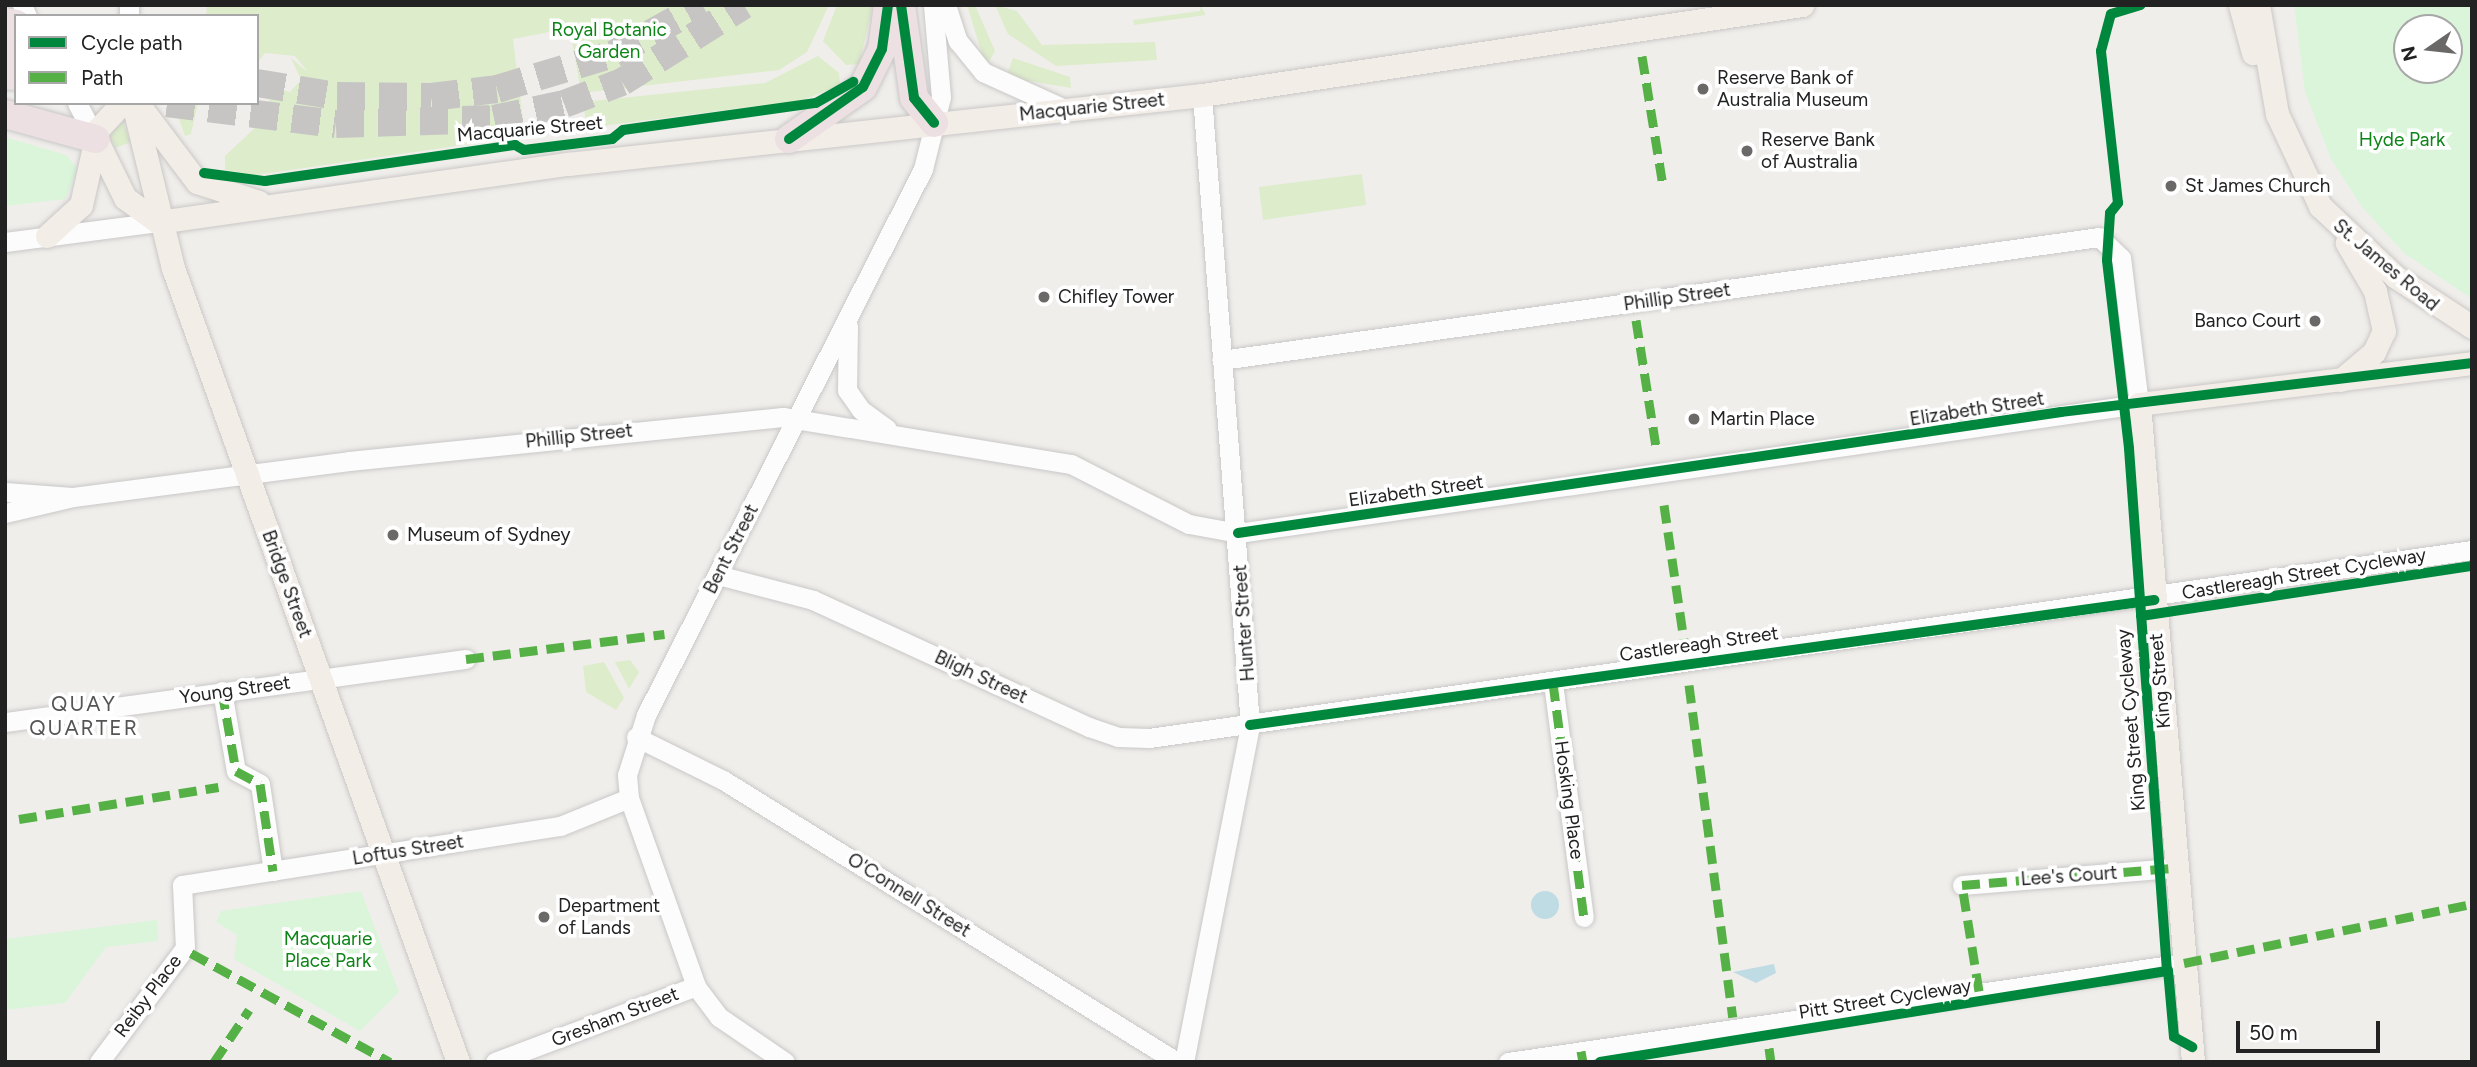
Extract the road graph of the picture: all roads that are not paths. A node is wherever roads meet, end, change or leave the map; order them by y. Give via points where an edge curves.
1 (888, 5) edge
2 (901, 5) edge
3 (933, 5) edge
4 (946, 5) edge
5 (1802, 5) edge
6 (2240, 5) edge
7 (2258, 5) edge
8 (1202, 95) junction
9 (78, 105) edge
10 (121, 105) edge
11 (137, 105) edge
12 (138, 105) edge
13 (1066, 109) junction
14 (5, 114) edge
15 (2277, 114) junction
16 (934, 123) junction
17 (96, 139) junction
18 (789, 139) junction
19 (272, 205) junction
20 (158, 222) junction
21 (2333, 223) junction
22 (47, 236) junction
23 (5, 242) edge
24 (2121, 258) joint
25 (850, 308) junction
26 (2472, 327) edge
27 (1222, 360) junction
28 (2472, 363) edge
29 (2341, 380) junction
30 (2139, 404) junction
31 (800, 418) junction
32 (897, 433) junction
33 (1083, 468) joint
34 (248, 477) junction
35 (5, 492) edge
36 (73, 497) junction
37 (5, 513) edge
38 (1238, 533) junction
39 (2472, 550) edge
40 (718, 575) junction
41 (2154, 600) junction
42 (466, 659) dead end
43 (321, 679) junction
44 (1553, 683) junction
45 (222, 691) junction
46 (5, 722) edge
47 (1250, 725) junction
48 (636, 737) junction
49 (629, 798) junction
50 (383, 854) junction
51 (2175, 868) junction
52 (273, 871) junction
53 (1962, 884) dead end
54 (181, 885) joint
55 (1584, 917) dead end
56 (2183, 962) junction
57 (696, 986) junction
58 (1582, 1056) edge
59 (99, 1062) edge
60 (458, 1062) edge
61 (495, 1062) edge
62 (785, 1062) edge
63 (1177, 1062) edge
64 (1184, 1062) edge
65 (1508, 1062) edge
66 (2193, 1062) edge

1 - 18 highway via 882,49 863,87
2 - 16 highway via 914,98
3 - 16 street, Bent Street via 941,92
4 - 13 street via 958,41 983,72
5 - 8 main road, Macquarie Street
6 - 15 main road, St. James Road
7 - 15 main road, St. James Road
8 - 13 main road, Macquarie Street
8 - 27 street, Hunter Street
9 - 17 street
10 - 17 main road
11 - 20 main road, Bridge Street via 160,193
12 - 19 main road via 197,182
13 - 16 main road, Macquarie Street
14 - 17 highway
15 - 21 main road, St. James Road
16 - 18 main road, Macquarie Street
16 - 25 street, Bent Street via 923,169
17 - 20 main road via 125,198
17 - 22 main road via 81,205
18 - 19 main road, Macquarie Street
19 - 20 main road, Macquarie Street
20 - 22 street, Macquarie Street
20 - 34 main road, Bridge Street
21 - 26 main road, St. James Road via 2426,299
21 - 29 main road via 2375,291 2384,322 2378,347
22 - 23 street, Macquarie Street
24 - 27 street, Phillip Street via 2108,239 2054,243
24 - 30 street, King Street
25 - 31 street, Bent Street
25 - 32 street via 847,390 867,416
27 - 38 street, Hunter Street
28 - 29 main road, Elizabeth Street
29 - 30 main road, Elizabeth Street
30 - 38 street, Elizabeth Street
30 - 41 main road, King Street
31 - 32 street, Phillip Street
31 - 34 street, Phillip Street via 613,432
31 - 40 street, Bent Street
32 - 33 street, Phillip Street
33 - 38 street, Elizabeth Street via 1189,524
34 - 36 street, Phillip Street
34 - 43 main road, Bridge Street
35 - 36 street, Phillip Street
36 - 37 street, Phillip Street
38 - 47 street, Hunter Street
39 - 41 street, Castlereagh Street
40 - 47 street, Bligh Street via 813,600 1118,737
40 - 48 street, Bent Street
41 - 44 street, Castlereagh Street
41 - 51 main road, King Street
42 - 43 street, Young Street
43 - 45 street, Young Street
43 - 50 main road, Bridge Street
44 - 47 street, Castlereagh Street
44 - 55 street, Hosking Place
45 - 46 street, Young Street
45 - 52 street via 236,771 260,784
47 - 64 street, Hunter Street
48 - 49 street, Bent Street
48 - 63 street, O'Connell Street via 723,780
49 - 50 street, Loftus Street via 572,824
49 - 57 street, Bent Street
50 - 52 street, Loftus Street
50 - 60 main road, Bridge Street
51 - 53 street, Lee's Court
51 - 56 main road, King Street
52 - 54 street, Loftus Street
54 - 59 street, Reiby Place via 185,948
56 - 58 street
56 - 66 main road, King Street
57 - 61 street, Gresham Street
57 - 62 street, Bent Street via 719,1017
58 - 65 street

